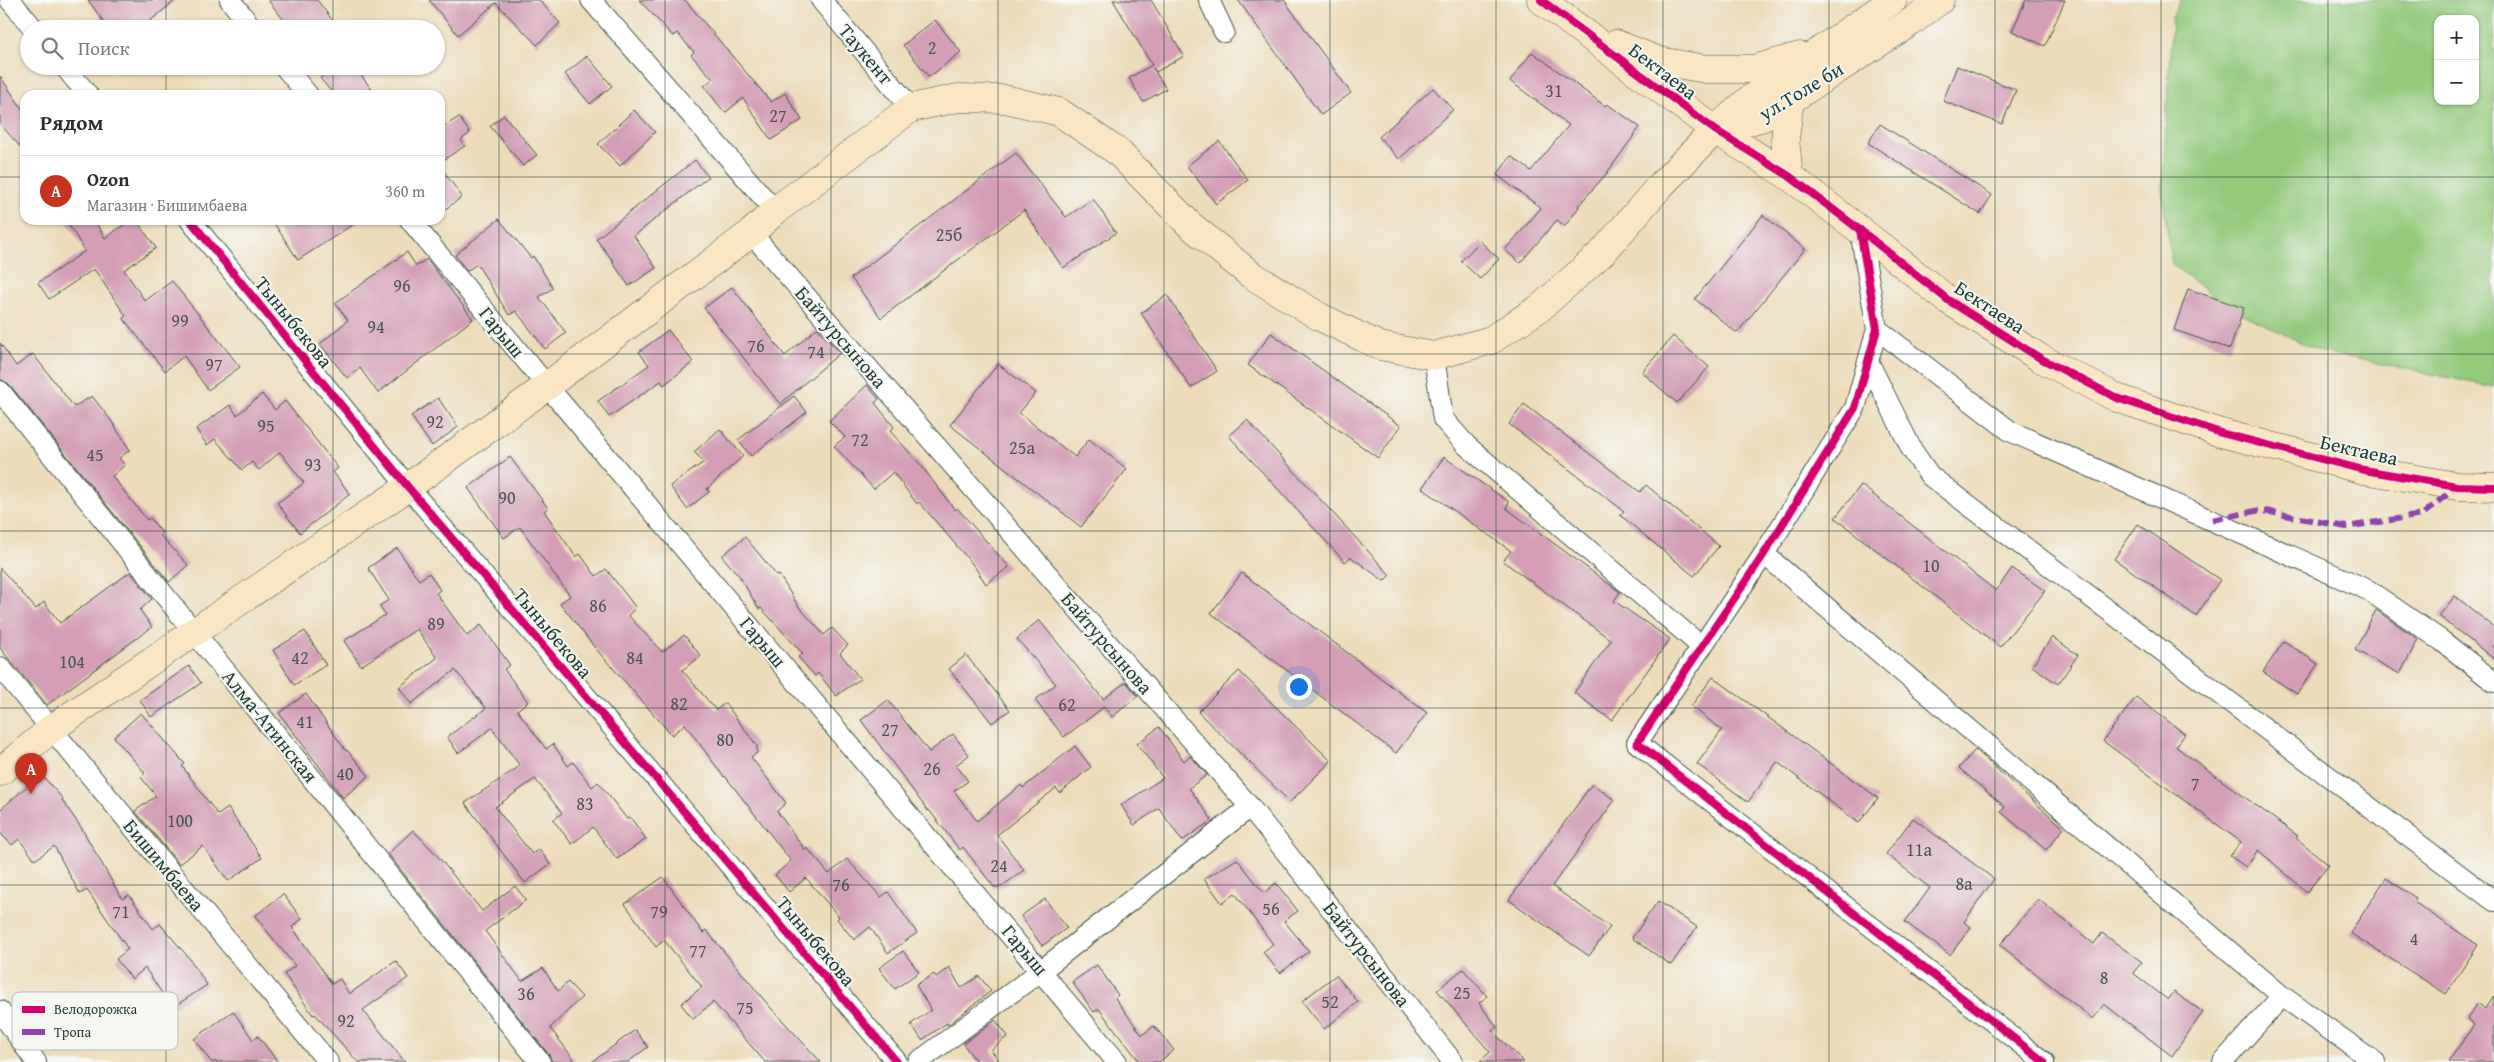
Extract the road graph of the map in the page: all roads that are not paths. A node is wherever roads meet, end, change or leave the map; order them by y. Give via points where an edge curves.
1 (10, 0) edge
2 (230, 0) edge
3 (591, 0) edge
4 (821, 0) edge
5 (1209, 0) edge
6 (1541, 0) edge
7 (1893, 0) edge
8 (1940, 0) edge
9 (27, 20) edge
10 (246, 20) edge
11 (1582, 31) junction
12 (1224, 32) dead end
13 (1823, 49) junction
14 (71, 75) edge
15 (291, 75) edge
16 (84, 90) edge
17 (304, 90) edge
18 (1790, 100) junction
19 (911, 108) junction
20 (1715, 130) junction
21 (1789, 176) junction
22 (776, 210) junction
23 (194, 225) edge
24 (414, 225) edge
25 (1860, 230) junction
26 (751, 233) junction
27 (1877, 330) junction
28 (1434, 356) junction
29 (1869, 363) junction
30 (547, 386) junction
31 (0, 392) edge
32 (408, 487) junction
33 (2494, 487) edge
34 (1764, 554) junction
35 (194, 631) junction
36 (1702, 646) junction
37 (0, 666) edge
38 (2494, 682) edge
39 (51, 729) junction
40 (0, 772) edge
41 (1250, 807) junction
42 (2494, 901) edge
43 (1042, 970) junction
44 (2282, 996) junction
45 (0, 1011) edge
46 (12, 1028) edge
47 (28, 1050) edge
48 (36, 1062) edge
49 (328, 1062) edge
50 (540, 1062) edge
51 (897, 1062) edge
52 (918, 1062) edge
53 (1117, 1062) edge
54 (1452, 1062) edge
55 (2044, 1062) edge
56 (2222, 1062) edge
57 (2375, 1062) edge

1 - 9 street
2 - 10 street
3 - 22 street
4 - 19 street, Таукент
5 - 12 street
6 - 11 main road, Бектаева
7 - 13 main road, ул.Толе би
8 - 18 main road, ул.Толе би
11 - 13 main road via 1659,61 1706,69 1754,69
11 - 20 main road, Бектаева
13 - 20 main road, ул.Толе би via 1750,99
14 - 16 street
15 - 17 street
18 - 20 main road, ул.Толе би via 1764,117
18 - 21 main road via 1785,139
19 - 22 main road
19 - 28 main road via 958,98 1005,99 1059,112 1118,152 1190,225 1250,274 1320,317 1380,346
20 - 21 main road, Бектаева
20 - 28 main road via 1659,187 1603,252 1540,307 1491,340
21 - 25 main road, Бектаева
22 - 26 main road
23 - 32 street, Тыныбекова
24 - 30 street, Гарыш
25 - 27 street
25 - 33 main road, Бектаева via 1948,300 2040,358 2117,398 2221,433 2364,470 2457,486
26 - 30 main road
26 - 41 street, Байтурсынова
27 - 29 street
27 - 38 street via 2010,431 2368,590
28 - 36 street via 1443,419 1466,445
29 - 34 street via 1855,408
29 - 42 street via 1904,436 1930,476
30 - 32 main road
30 - 43 street, Гарыш
31 - 35 street, Алма-Атинская
32 - 35 main road
32 - 51 street, Тыныбекова
34 - 36 street
34 - 44 street
35 - 39 main road
35 - 50 street, Алма-Атинская
36 - 55 street via 1637,743
37 - 39 street, Бишимбаева
39 - 40 main road
39 - 49 street, Бишимбаева
41 - 43 street
41 - 54 street, Байтурсынова
43 - 52 street
43 - 53 street, Гарыш
44 - 56 street
44 - 57 street
45 - 46 street
47 - 48 street

